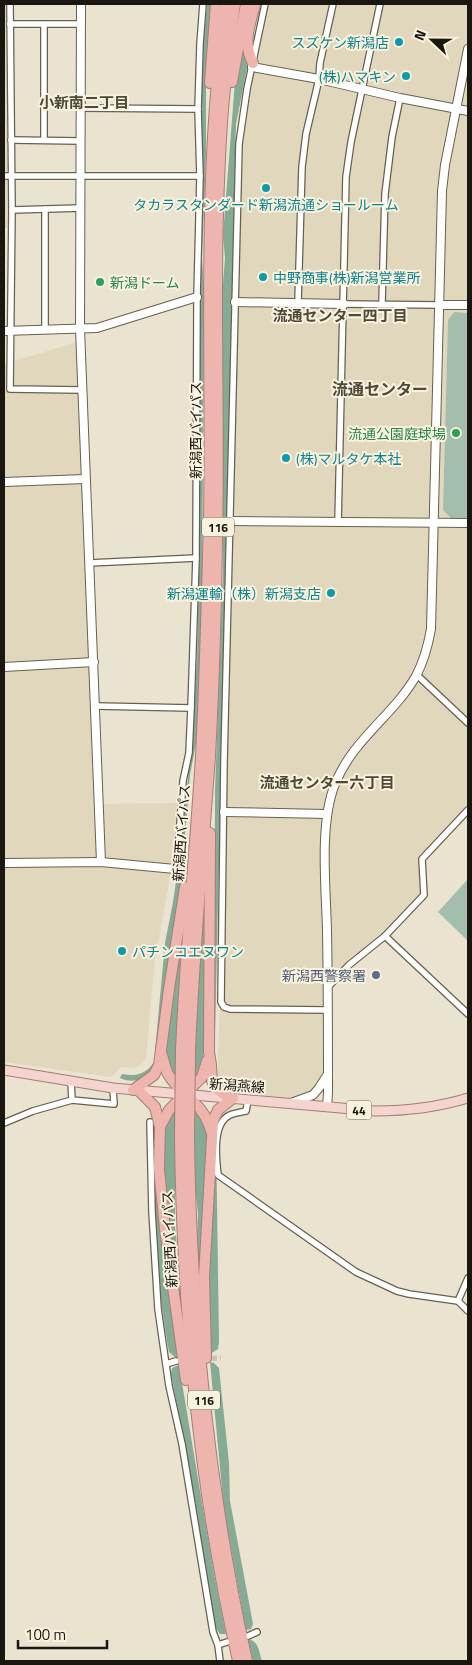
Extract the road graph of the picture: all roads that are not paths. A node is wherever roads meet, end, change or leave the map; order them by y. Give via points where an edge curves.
1 (10, 4) edge
2 (81, 4) edge
3 (203, 4) edge
4 (216, 4) edge
5 (226, 4) edge
6 (235, 4) edge
7 (246, 4) edge
8 (255, 4) edge
9 (265, 4) edge
10 (333, 4) edge
11 (380, 4) edge
12 (10, 24) junction
13 (80, 24) junction
14 (44, 25) junction
15 (468, 49) edge
16 (252, 65) junction
17 (319, 79) junction
18 (362, 89) junction
19 (400, 98) junction
20 (80, 108) junction
21 (456, 108) junction
22 (198, 109) junction
23 (468, 111) edge
24 (11, 140) junction
25 (44, 140) junction
26 (80, 140) junction
27 (212, 142) junction
28 (4, 176) edge
29 (11, 176) junction
30 (81, 176) junction
31 (200, 176) junction
32 (219, 196) junction
33 (81, 208) junction
34 (45, 209) junction
35 (12, 210) junction
36 (197, 297) junction
37 (236, 302) junction
38 (298, 302) junction
39 (382, 303) junction
40 (344, 304) junction
41 (439, 305) junction
42 (468, 306) edge
43 (80, 329) junction
44 (45, 330) junction
45 (7, 331) edge
46 (81, 390) junction
47 (85, 479) junction
48 (4, 482) edge
49 (230, 521) junction
50 (338, 523) junction
51 (434, 523) junction
52 (468, 524) edge
53 (196, 558) junction
54 (89, 563) junction
55 (94, 662) junction
56 (4, 667) edge
57 (416, 675) junction
58 (96, 706) junction
59 (191, 708) junction
60 (468, 723) edge
61 (205, 759) junction
62 (468, 810) edge
63 (224, 812) junction
64 (327, 814) junction
65 (101, 862) junction
66 (4, 863) edge
67 (175, 869) joint
68 (385, 936) junction
69 (328, 987) junction
70 (327, 1010) junction
71 (468, 1014) edge
72 (162, 1052) junction
73 (209, 1052) junction
74 (4, 1070) edge
75 (328, 1074) junction
76 (70, 1082) junction
77 (113, 1088) junction
78 (135, 1090) junction
79 (186, 1095) junction
80 (231, 1098) junction
81 (468, 1098) edge
82 (72, 1100) junction
83 (248, 1100) junction
84 (291, 1103) junction
85 (327, 1107) junction
86 (150, 1122) dead end
87 (4, 1123) edge
88 (160, 1127) junction
89 (212, 1135) junction
90 (468, 1278) edge
91 (458, 1301) junction
92 (468, 1311) edge
93 (176, 1362) dead end
94 (166, 1364) junction
95 (204, 1444) junction
96 (257, 1632) dead end
97 (248, 1636) dead end
98 (227, 1642) dead end
99 (218, 1645) junction
100 (220, 1661) edge
101 (238, 1661) edge
102 (247, 1661) edge

1 - 12 street
2 - 13 street
3 - 22 street
4 - 27 highway via 210,82
5 - 27 highway, 新潟西バイパス / 116
6 - 32 highway, 新潟西バイパス / 116 via 224,95
7 - 32 highway via 233,71
8 - 16 highway via 246,46
9 - 16 street
10 - 17 street
11 - 18 street
12 - 14 street
12 - 24 street
13 - 14 street
13 - 20 street
14 - 25 street
15 - 21 street
16 - 17 street
16 - 37 street via 239,144
17 - 18 street
17 - 38 street via 302,167
18 - 19 street
18 - 40 street via 346,178
19 - 21 street
19 - 39 street via 385,194
20 - 22 street
20 - 26 street
21 - 23 street
21 - 41 street via 442,191
22 - 31 street
24 - 25 street
24 - 29 street
25 - 26 street
26 - 30 street
27 - 61 highway, 新潟西バイパス / 116
28 - 29 street
29 - 30 street
29 - 35 street
30 - 31 street
30 - 33 street
31 - 36 street
32 - 61 highway, 新潟西バイパス / 116 via 215,654
33 - 34 street
33 - 43 street
34 - 35 street
34 - 44 street
35 - 45 street
36 - 43 street via 97,328
36 - 53 street
37 - 38 street
37 - 49 street
38 - 40 street
39 - 40 street
39 - 41 street
40 - 50 street
41 - 42 street
41 - 51 street
43 - 44 street
43 - 46 street
44 - 45 street
45 - 46 street via 10,389
46 - 47 street
47 - 48 street
47 - 54 street
49 - 50 street
49 - 63 street
50 - 51 street
51 - 52 street
51 - 57 street via 431,629 426,654
53 - 54 street
53 - 59 street
54 - 55 street
55 - 56 street
55 - 58 street
57 - 60 street
57 - 64 street via 402,696 352,752 334,786
58 - 59 street
58 - 65 street
59 - 67 street
61 - 72 highway
61 - 73 highway via 210,849
61 - 95 highway, 新潟西バイパス / 116, bridge via 186,1051 184,1137
62 - 68 street via 422,860 424,895
63 - 64 street
63 - 70 street via 222,1005 230,1010
64 - 69 street
65 - 66 street
65 - 67 street
68 - 69 street
68 - 71 street
69 - 70 street
70 - 75 street
72 - 78 highway via 154,1075
72 - 79 highway via 168,1074
73 - 79 highway via 202,1077
73 - 80 highway via 212,1081 216,1088
74 - 76 main road, 新潟燕線 / 44
75 - 84 street via 313,1094
75 - 85 street
76 - 77 main road, 新潟燕線 / 44
76 - 82 street
77 - 78 main road, 新潟燕線 / 44
77 - 82 street via 114,1104
78 - 79 main road, 新潟燕線 / 44
78 - 88 highway via 155,1107
79 - 80 main road, 新潟燕線 / 44
79 - 88 highway via 169,1110
79 - 89 highway via 204,1113
80 - 83 main road, 新潟燕線 / 44
80 - 89 highway via 216,1112
81 - 85 main road, 新潟燕線 / 44 via 391,1111
82 - 87 street
83 - 84 main road, 新潟燕線 / 44
83 - 91 street via 246,1111 230,1115 218,1131 218,1174 356,1272 410,1294
84 - 85 main road, 新潟燕線 / 44
86 - 94 street via 154,1259
88 - 95 highway via 159,1169 165,1229 188,1392
89 - 95 highway via 204,1286 209,1391
90 - 91 street
91 - 92 street
93 - 94 street
94 - 99 street via 212,1632
95 - 101 highway, 新潟西バイパス / 116 via 220,1571
95 - 102 highway, 新潟西バイパス / 116
96 - 97 street
98 - 99 street
99 - 100 street

